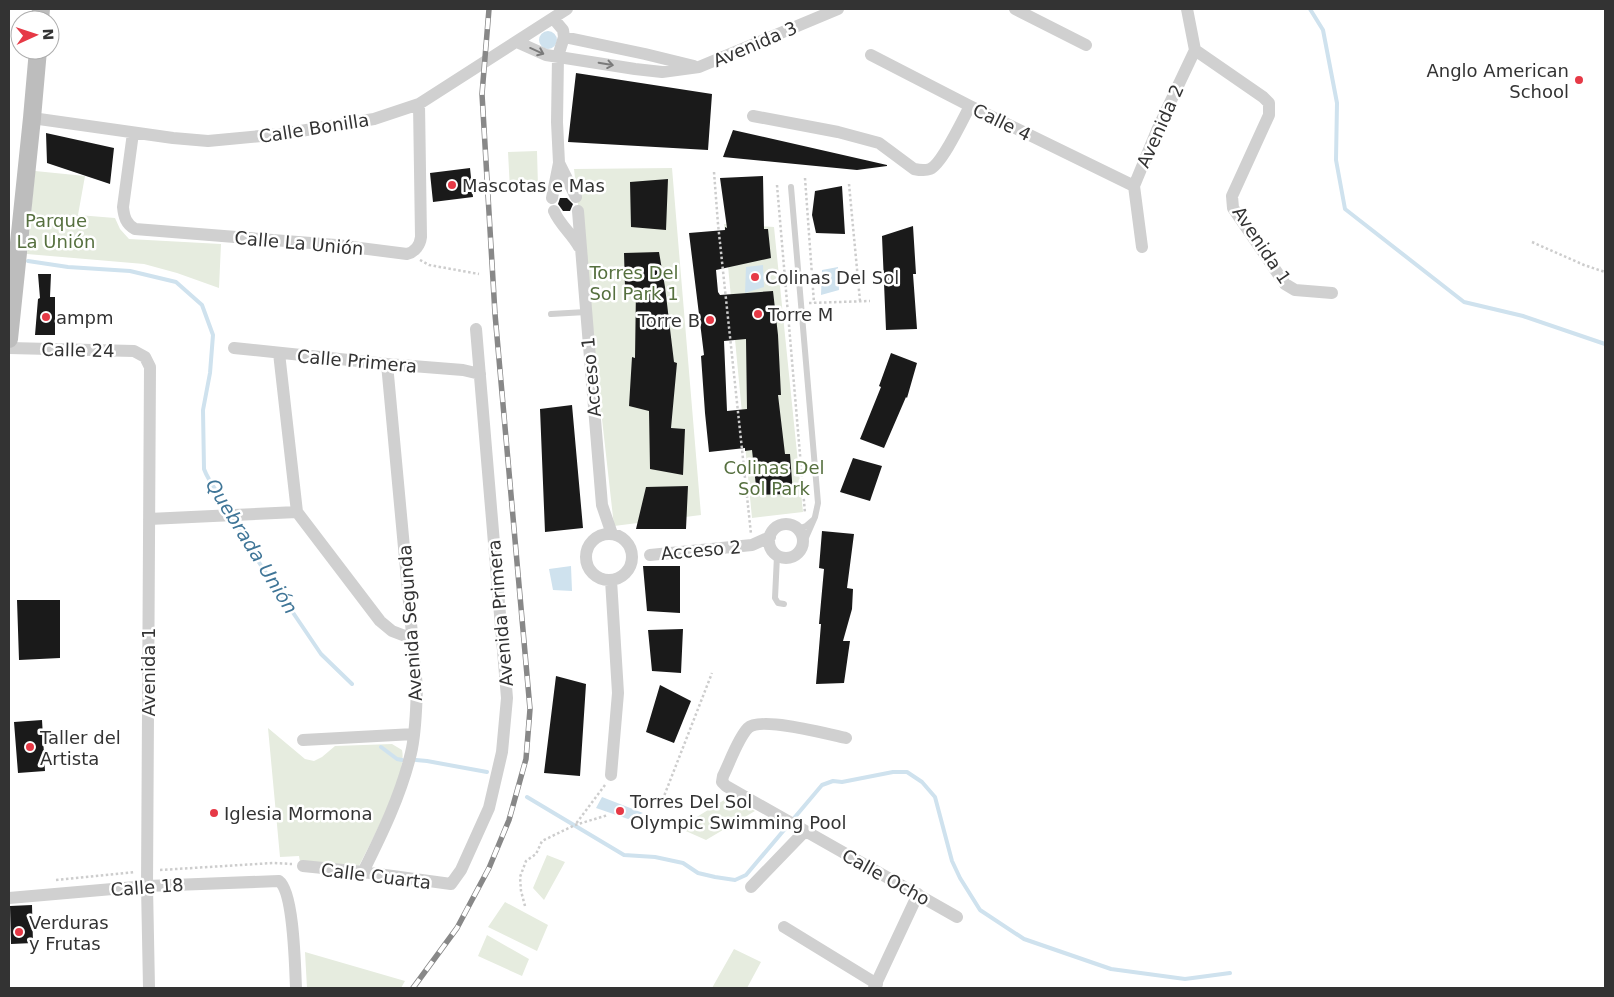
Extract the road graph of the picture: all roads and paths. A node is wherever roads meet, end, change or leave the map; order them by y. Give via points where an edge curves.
1 (838, 9) edge
2 (1015, 9) edge
3 (1187, 9) edge
4 (561, 12) edge
5 (564, 37) junction
6 (517, 42) junction
7 (1086, 45) dead end
8 (1195, 50) junction
9 (872, 55) dead end
10 (558, 56) junction
11 (37, 60) edge
12 (699, 67) junction
13 (419, 104) junction
14 (970, 106) junction
15 (753, 116) dead end
16 (32, 118) junction
17 (133, 133) junction
18 (558, 163) junction
19 (714, 172) dead end
20 (806, 178) dead end
21 (849, 184) dead end
22 (777, 185) dead end
23 (1134, 186) junction
24 (791, 188) dead end
25 (552, 198) dead end
26 (576, 198) dead end
27 (554, 211) dead end
28 (578, 211) dead end
29 (1532, 242) dead end
30 (1142, 247) dead end
31 (580, 249) junction
32 (410, 253) junction
33 (1605, 272) edge
34 (479, 274) dead end
35 (1332, 293) dead end
36 (860, 301) junction
37 (870, 301) dead end
38 (814, 303) junction
39 (801, 304) junction
40 (586, 312) junction
41 (551, 314) dead end
42 (476, 329) dead end
43 (9, 339) edge
44 (9, 348) edge
45 (234, 348) dead end
46 (279, 353) junction
47 (145, 357) joint
48 (387, 364) junction
49 (480, 374) junction
50 (602, 504) junction
51 (297, 512) junction
52 (816, 516) junction
53 (149, 519) junction
54 (800, 523) junction
55 (770, 533) junction
56 (612, 534) junction
57 (597, 537) junction
58 (804, 542) junction
59 (752, 545) junction
60 (630, 548) junction
61 (775, 553) junction
62 (650, 555) junction
63 (631, 564) junction
64 (611, 580) junction
65 (784, 604) dead end
66 (413, 639) junction
67 (712, 673) dead end
68 (414, 734) junction
69 (846, 738) dead end
70 (303, 740) dead end
71 (611, 775) joint
72 (659, 809) dead end
73 (608, 816) dead end
74 (575, 825) junction
75 (795, 826) junction
76 (303, 866) dead end
77 (363, 872) junction
78 (449, 885) joint
79 (147, 886) junction
80 (751, 887) dead end
81 (918, 894) junction
82 (9, 898) edge
83 (525, 906) dead end
84 (956, 917) dead end
85 (784, 927) dead end
86 (875, 986) edge
87 (149, 988) edge
88 (296, 988) edge

1 - 12 street, Avenida 3
2 - 7 street
3 - 8 street
4 - 5 street
4 - 6 street, Calle Bonilla
5 - 10 street
5 - 12 street, Avenida 3
6 -> 10 street, Avenida 3 via 546,55
6 - 13 street, Calle Bonilla
8 - 23 street, Avenida 2
8 - 35 street, Avenida 1 via 1269,103 1269,115 1232,196 1233,208 1285,284 1296,290
9 - 14 street, Calle 4
10 -> 12 street, Avenida 3 via 662,72
10 - 18 street
11 - 16 main road
13 - 17 street, Calle Bonilla via 374,119 244,138 208,141
13 - 32 street via 421,238
14 - 15 street via 940,161 928,170 914,169 879,143
14 - 23 street, Calle 4
16 - 17 street, Calle Bonilla
16 - 43 main road
17 - 32 street, Calle La Unión via 123,207 127,223 135,229
18 - 25 street
18 - 26 street
19 - 59 path
20 - 38 path
21 - 36 path
22 - 54 path via 805,512
23 - 30 street, Avenida 2
24 - 39 lane
27 - 31 street, Acceso 1
28 - 31 street, Acceso 1
29 - 33 path
31 - 40 street, Acceso 1
32 - 34 path via 429,265
36 - 37 path
36 - 38 path
38 - 39 path
39 - 52 lane via 818,503
40 - 41 lane
40 - 50 street, Acceso 1
42 - 49 street, Avenida Primera
44 - 47 street, Calle 24 via 134,351
45 - 46 street, Calle Primera
46 - 48 street, Calle Primera
46 - 51 street
47 - 53 street, Avenida 1 via 150,367
48 - 49 street, Calle Primera
48 - 66 street, Avenida Segunda
49 - 78 street, Avenida Primera via 508,698 502,752 489,808 458,875
50 - 56 street, Acceso 1
50 - 57 street, Acceso 1
51 - 53 street
51 - 66 street via 380,622 392,631
52 - 54 lane via 806,526
52 - 58 lane
53 - 79 street, Avenida 1
54 - 55 street, Acceso 2 via 784,524
54 - 55 path via 784,521 776,524
54 - 58 street
55 - 59 street, Acceso 2
55 - 61 street via 770,544
56 - 57 street
56 - 60 street via 626,541
57 - 64 street, Acceso 1 via 588,547 588,567 598,577
58 - 61 street, Acceso 2 via 798,554 791,557 784,558
59 - 61 street, Acceso 2
59 - 62 street, Acceso 2
60 - 62 street, Acceso 2
60 - 63 street
61 - 65 lane via 775,598
62 - 63 street, Acceso 2
63 - 64 street via 626,572
64 - 71 street via 618,693
66 - 68 street, Avenida Segunda via 417,688
67 - 72 path
68 - 70 street
68 - 77 street, Avenida Segunda via 389,819
69 - 75 street, Calle Ocho via 765,723 749,726 744,734 722,782
71 - 74 path
73 - 74 path
74 - 83 path via 542,841 536,854 526,861 520,877
75 - 80 street
75 - 81 street, Calle Ocho
76 - 77 street, Calle Cuarta
77 - 78 street, Calle Cuarta
79 - 82 street, Calle 18
79 - 87 street, Avenida 1
79 - 88 street, Calle 18 via 277,880 284,885 291,914
81 - 84 street, Calle Ocho
81 - 86 street
85 - 86 street

